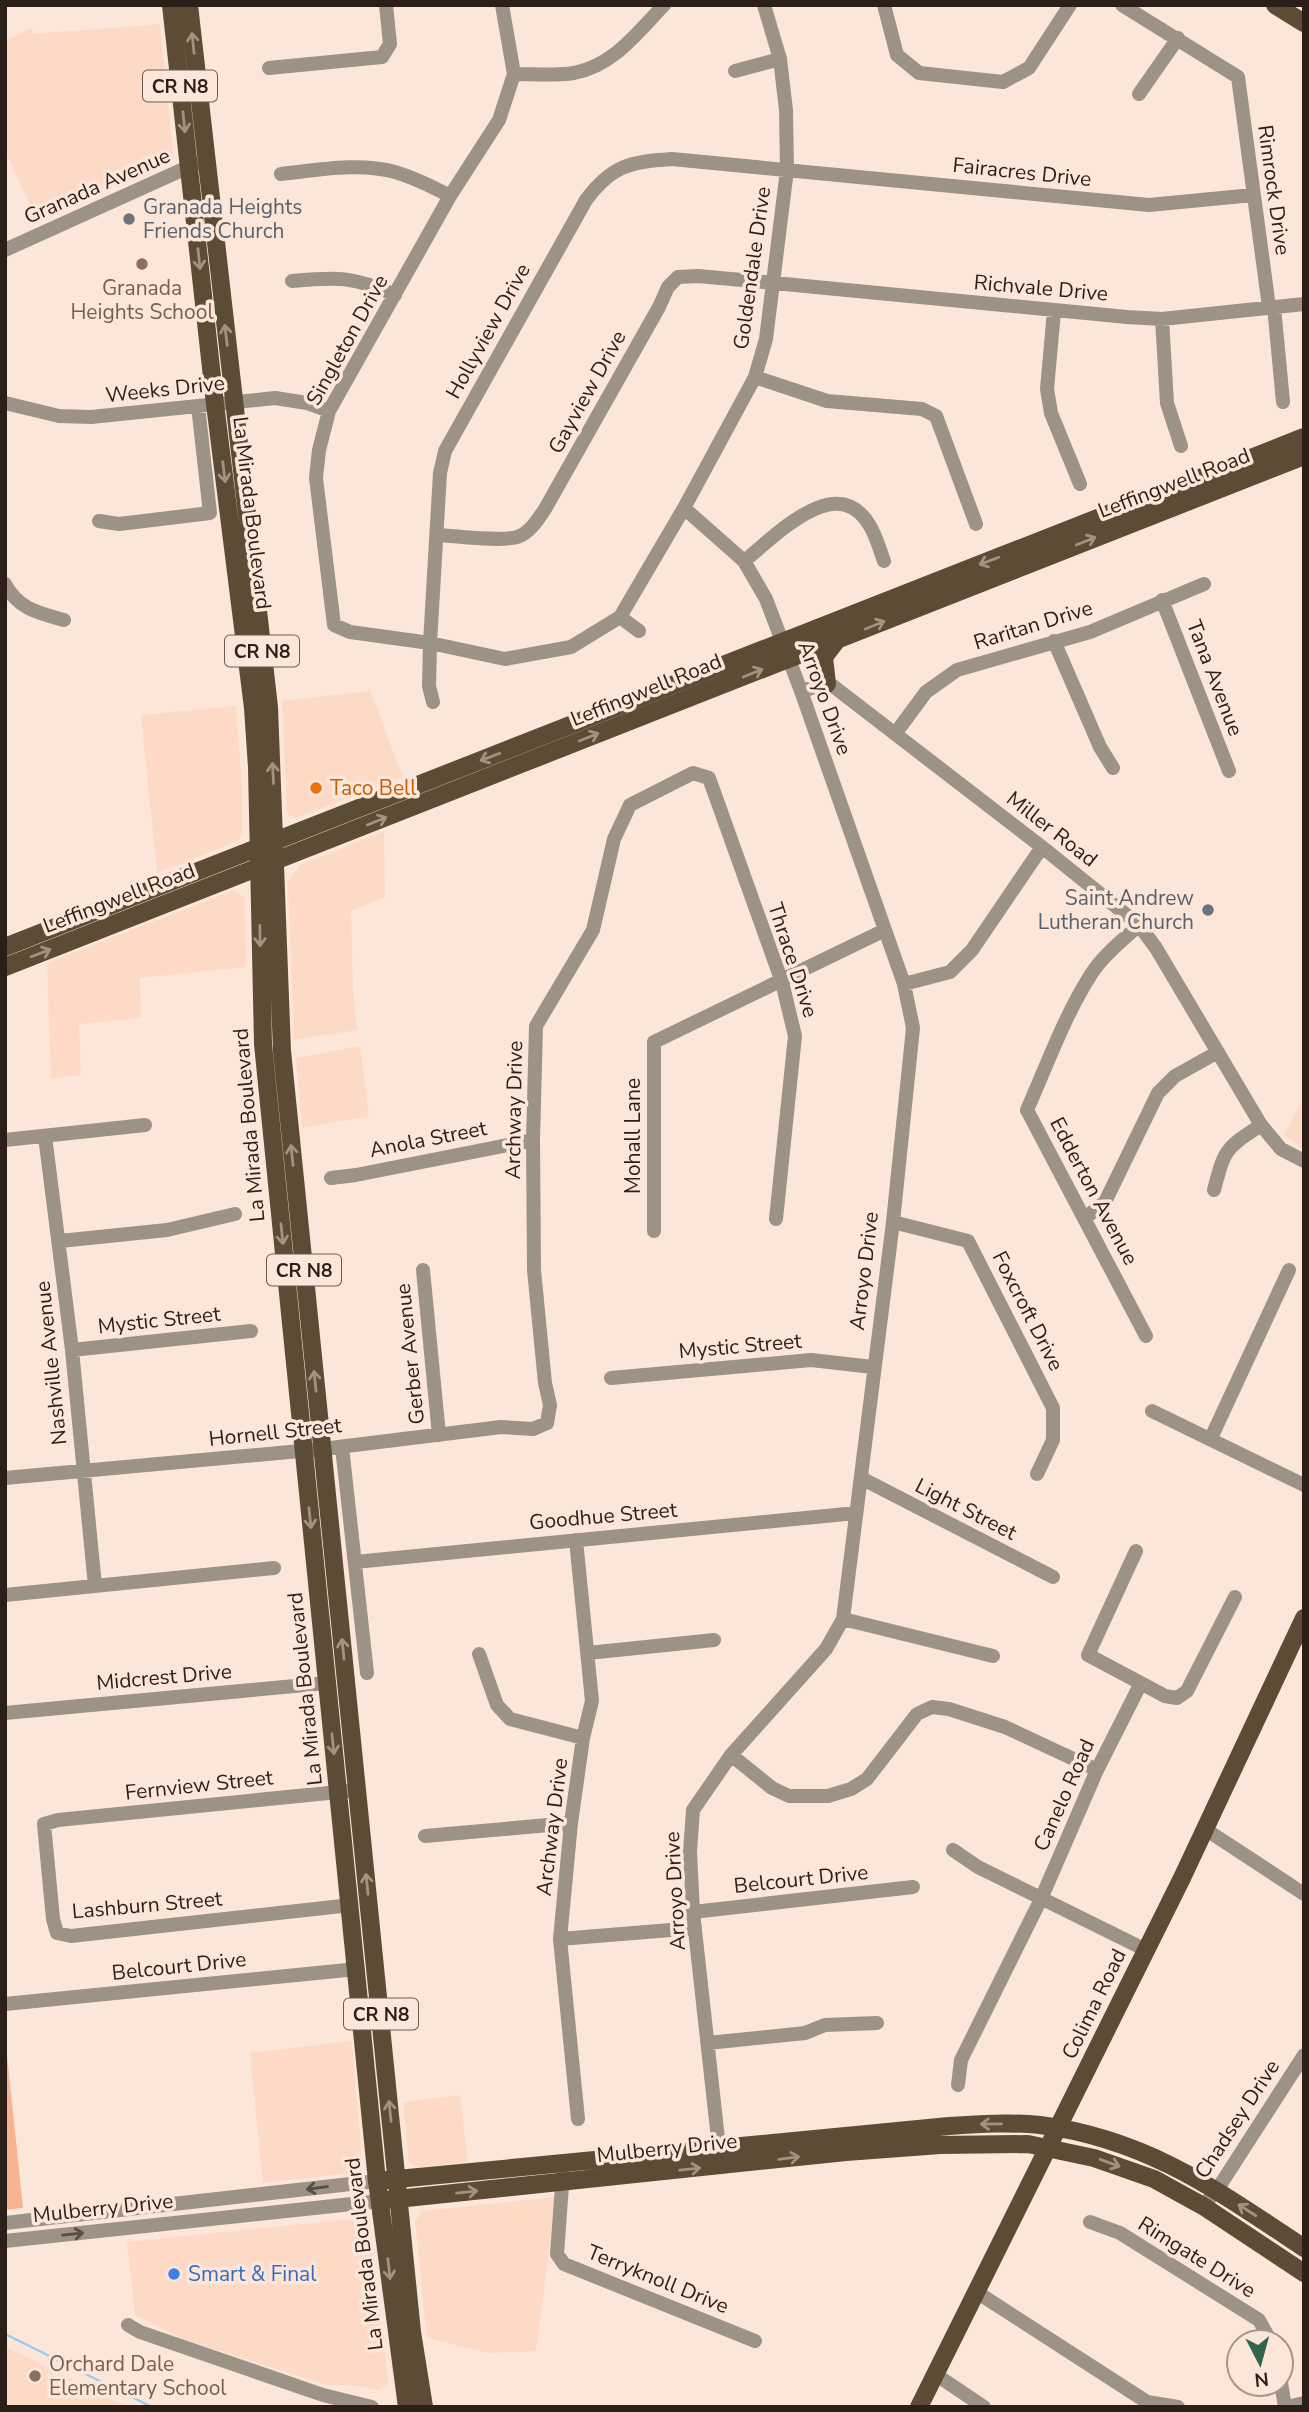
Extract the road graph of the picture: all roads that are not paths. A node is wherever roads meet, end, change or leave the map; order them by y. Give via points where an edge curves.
1 (171, 5) edge
2 (189, 5) edge
3 (386, 5) edge
4 (502, 5) edge
5 (664, 5) edge
6 (764, 5) edge
7 (884, 5) edge
8 (1070, 5) edge
9 (1122, 5) edge
10 (1275, 5) edge
11 (1304, 23) edge
12 (1178, 38) junction
13 (780, 59) junction
14 (269, 68) dead end
15 (736, 71) dead end
16 (514, 74) junction
17 (1139, 94) dead end
18 (206, 159) junction
19 (189, 167) junction
20 (787, 170) junction
21 (281, 174) dead end
22 (1253, 195) junction
23 (450, 196) junction
24 (5, 250) edge
25 (292, 281) dead end
26 (775, 283) junction
27 (395, 295) junction
28 (1304, 304) edge
29 (1271, 307) junction
30 (1054, 311) junction
31 (1162, 319) junction
32 (755, 377) junction
33 (1283, 402) dead end
34 (5, 403) edge
35 (234, 403) junction
36 (207, 405) junction
37 (328, 411) junction
38 (1304, 437) edge
39 (1181, 446) dead end
40 (1304, 456) edge
41 (1080, 484) dead end
42 (684, 508) junction
43 (99, 522) dead end
44 (976, 524) dead end
45 (437, 535) junction
46 (744, 561) junction
47 (884, 561) dead end
48 (5, 584) edge
49 (1204, 584) dead end
50 (1162, 600) junction
51 (620, 617) junction
52 (64, 620) dead end
53 (639, 631) dead end
54 (838, 639) junction
55 (1054, 641) junction
56 (430, 643) junction
57 (785, 651) junction
58 (827, 684) junction
59 (801, 691) junction
60 (433, 702) dead end
61 (895, 734) junction
62 (1113, 768) dead end
63 (1229, 771) dead end
64 (693, 773) joint
65 (266, 845) junction
66 (1042, 847) junction
67 (267, 864) junction
68 (1139, 925) junction
69 (885, 930) junction
70 (5, 947) edge
71 (5, 967) edge
72 (782, 982) junction
73 (904, 984) junction
74 (1218, 1052) junction
75 (145, 1125) dead end
76 (1261, 1125) junction
77 (45, 1136) junction
78 (5, 1140) edge
79 (533, 1140) junction
80 (1304, 1161) edge
81 (331, 1178) dead end
82 (1214, 1190) dead end
83 (235, 1214) dead end
84 (776, 1219) dead end
85 (1085, 1219) junction
86 (892, 1222) junction
87 (654, 1231) dead end
88 (60, 1241) junction
89 (423, 1269) dead end
90 (1289, 1270) dead end
91 (251, 1331) dead end
92 (1146, 1336) dead end
93 (72, 1350) junction
94 (873, 1367) junction
95 (611, 1378) dead end
96 (1152, 1411) dead end
97 (547, 1423) joint
98 (439, 1435) junction
99 (1211, 1438) junction
100 (342, 1447) junction
101 (322, 1449) junction
102 (303, 1450) junction
103 (83, 1471) junction
104 (1037, 1474) dead end
105 (5, 1478) edge
106 (860, 1478) junction
107 (1304, 1485) edge
108 (856, 1513) junction
109 (576, 1540) junction
110 (1136, 1550) dead end
111 (355, 1562) junction
112 (274, 1568) dead end
113 (1053, 1577) dead end
114 (95, 1586) junction
115 (5, 1595) edge
116 (1235, 1597) dead end
117 (1304, 1618) edge
118 (843, 1619) junction
119 (714, 1640) dead end
120 (588, 1653) junction
121 (478, 1654) dead end
122 (993, 1656) dead end
123 (366, 1673) dead end
124 (327, 1683) junction
125 (1141, 1683) junction
126 (5, 1713) edge
127 (583, 1738) junction
128 (731, 1755) junction
129 (1097, 1770) junction
130 (358, 1790) junction
131 (338, 1792) junction
132 (571, 1823) junction
133 (44, 1824) joint
134 (1205, 1829) junction
135 (425, 1836) dead end
136 (953, 1850) dead end
137 (913, 1887) dead end
138 (1304, 1894) edge
139 (1041, 1899) junction
140 (351, 1905) junction
141 (694, 1912) junction
142 (695, 1928) junction
143 (560, 1939) junction
144 (1146, 1950) junction
145 (357, 1969) junction
146 (5, 2004) edge
147 (877, 2023) dead end
148 (708, 2043) junction
149 (1304, 2055) edge
150 (958, 2085) dead end
151 (578, 2119) dead end
152 (1059, 2129) junction
153 (1049, 2147) junction
154 (720, 2157) junction
155 (564, 2162) junction
156 (397, 2178) junction
157 (377, 2181) junction
158 (562, 2182) junction
159 (1217, 2190) junction
160 (399, 2199) junction
161 (380, 2201) junction
162 (1203, 2206) junction
163 (1090, 2222) dead end
164 (5, 2223) edge
165 (5, 2241) edge
166 (1304, 2248) edge
167 (1304, 2273) edge
168 (975, 2291) junction
169 (128, 2325) dead end
170 (1263, 2328) edge
171 (755, 2341) dead end
172 (936, 2374) junction
173 (1304, 2403) edge
174 (372, 2407) edge
175 (407, 2407) edge
176 (424, 2407) edge
177 (919, 2407) edge
178 (984, 2407) edge
179 (1178, 2407) edge
180 (1286, 2407) edge

1 -> 19 main road, La Mirada Boulevard / CR N8
18 -> 2 main road, La Mirada Boulevard / CR N8
3 - 14 street via 390,44 382,57
4 - 16 street, Singleton Drive
5 - 16 street via 618,54 597,66 572,73
6 - 13 street, Goldendale Drive
7 - 8 street via 897,55 919,73 1003,82 1029,68
9 - 12 street
10 - 11 main road
12 - 17 street
12 - 22 street, Rimrock Drive via 1238,77
13 - 15 street
13 - 20 street, Goldendale Drive
16 - 23 street, Singleton Drive via 499,120
18 - 19 street, Granada Avenue
35 -> 18 main road, La Mirada Boulevard / CR N8
19 - 24 street, Granada Avenue
19 -> 36 main road, La Mirada Boulevard / CR N8
20 - 22 street, Fairacres Drive via 1149,205
20 - 26 street, Goldendale Drive
20 - 45 street, Hollyview Drive via 672,159 619,168 600,181 445,452
21 - 23 street via 345,168 393,171
22 - 29 street, Rimrock Drive
23 - 27 street, Singleton Drive
25 - 27 street via 351,278
26 - 30 street, Richvale Drive
26 - 32 street, Goldendale Drive
26 - 45 street, Gayview Drive via 678,277 668,287 532,527 519,536 503,538
27 - 37 street, Singleton Drive
28 - 29 street, Richvale Drive
29 - 31 street, Richvale Drive
29 - 33 street, Rimrock Drive
30 - 31 street, Richvale Drive
30 - 41 street via 1047,389 1051,412
31 - 39 street via 1167,403
32 - 42 street, Goldendale Drive
32 - 44 street via 827,401 922,409 936,416
34 - 36 street, Weeks Drive via 91,418
35 - 36 street, Weeks Drive
35 - 37 street, Weeks Drive via 275,398
65 -> 35 main road, La Mirada Boulevard / CR N8 via 269,707
36 - 43 street via 210,513 119,524
36 -> 65 main road, La Mirada Boulevard / CR N8 via 253,708
37 - 56 street, Singleton Drive via 316,478 334,625 350,632
38 -> 57 main road, Leffingwell Road
54 -> 40 main road, Leffingwell Road
42 - 46 street, Arroyo Drive
42 - 51 street, Goldendale Drive
45 - 56 street, Hollyview Drive
46 - 47 street via 807,511 839,503 858,512 870,525
46 - 57 street, Arroyo Drive via 766,600
48 - 52 street via 27,610
49 - 50 street, Raritan Drive
50 - 55 street, Raritan Drive via 1090,632
50 - 63 street, Tana Avenue
51 - 53 street
51 - 56 street, Goldendale Drive via 571,647 505,659
54 - 57 main road, Leffingwell Road
54 - 58 main road via 824,657
55 - 61 street, Raritan Drive via 957,670 926,692
55 - 62 street
56 - 60 street, Hollyview Drive
57 - 59 street, Arroyo Drive
57 -> 65 main road, Leffingwell Road
67 -> 57 main road, Leffingwell Road
58 - 59 street
58 - 61 street, Miller Road
59 - 69 street, Arroyo Drive
61 - 66 street, Miller Road
64 - 72 street, Thrace Drive via 709,778
64 - 79 street, Archway Drive via 630,805 614,839 593,930 536,1026
65 - 67 main road, La Mirada Boulevard / CR N8
65 - 70 main road, Leffingwell Road
66 - 68 street, Miller Road
66 - 73 street via 972,950 950,972
71 -> 67 main road, Leffingwell Road
101 -> 67 main road, La Mirada Boulevard / CR N8
67 -> 102 main road, La Mirada Boulevard / CR N8 via 263,1044
68 - 74 street, Miller Road
68 - 85 street, Edderton Avenue via 1090,975 1027,1110
69 - 72 street
69 - 73 street, Arroyo Drive
72 - 84 street, Thrace Drive via 795,1036
72 - 87 street, Mohall Lane via 654,1042
73 - 86 street, Arroyo Drive via 913,1028
74 - 76 street, Miller Road
74 - 85 street via 1175,1076 1158,1093 1105,1202
75 - 77 street
76 - 80 street, Miller Road via 1281,1149
76 - 82 street via 1230,1145
77 - 78 street
77 - 88 street, Nashville Avenue
79 - 81 street, Anola Street
79 - 97 street, Archway Drive via 534,1270 550,1405
83 - 88 street via 167,1230
85 - 92 street, Edderton Avenue
86 - 94 street, Arroyo Drive
86 - 104 street, Foxcroft Drive via 968,1241 1053,1408 1053,1440
88 - 93 street, Nashville Avenue
89 - 98 street, Gerber Avenue
90 - 99 street
91 - 93 street, Mystic Street
93 - 103 street, Nashville Avenue
94 - 95 street, Mystic Street via 811,1360
94 - 106 street, Arroyo Drive
96 - 99 street
97 - 98 street, Hornell Street via 533,1429 502,1427
98 - 100 street, Hornell Street
99 - 107 street
100 - 101 street, Hornell Street
100 - 111 street
101 - 102 street, Hornell Street
130 -> 101 main road, La Mirada Boulevard / CR N8
102 - 103 street, Hornell Street
102 -> 124 main road, La Mirada Boulevard / CR N8
103 - 105 street, Hornell Street
103 - 114 street, Nashville Avenue
106 - 108 street, Arroyo Drive
106 - 113 street, Light Street
108 - 109 street, Goodhue Street
108 - 118 street, Arroyo Drive
109 - 111 street, Goodhue Street
109 - 120 street, Archway Drive
110 - 125 street via 1088,1655
111 - 123 street
112 - 114 street
114 - 115 street
116 - 125 street via 1186,1691 1177,1698 1165,1696
117 - 134 main road, Colima Road
118 - 122 street
118 - 128 street, Arroyo Drive via 826,1649
119 - 120 street
120 - 127 street, Archway Drive via 592,1700
121 - 127 street via 496,1705 510,1719
124 - 126 street, Midcrest Drive
124 -> 131 main road, La Mirada Boulevard / CR N8
125 - 129 street, Canelo Road
127 - 132 street, Archway Drive
128 - 129 street via 789,1796 828,1796 867,1779 917,1714 932,1707 1005,1727
128 - 141 street, Arroyo Drive via 693,1810
129 - 139 street, Canelo Road
130 - 131 street, Fernview Street
156 -> 130 main road, La Mirada Boulevard / CR N8
131 - 133 street, Fernview Street
131 - 140 main road, La Mirada Boulevard / CR N8
132 - 135 street
132 - 143 street, Archway Drive
133 - 140 street, Lashburn Street via 57,1933 71,1936
134 - 138 street
134 - 144 main road, Colima Road
136 - 139 street
137 - 141 street, Belcourt Drive
139 - 144 street
139 - 150 street, Canelo Road via 961,2060
140 - 145 main road, La Mirada Boulevard / CR N8
141 - 142 street, Arroyo Drive
142 - 143 street
142 - 148 street, Arroyo Drive
143 - 151 street, Archway Drive
144 - 152 main road, Colima Road
145 - 146 street, Belcourt Drive
145 - 157 main road, La Mirada Boulevard / CR N8
147 - 148 street via 825,2025 805,2033
148 - 154 street, Arroyo Drive
149 - 159 street, Chadsey Drive
152 - 153 main road, Colima Road
152 -> 154 main road, Mulberry Drive via 995,2123
152 - 159 main road, Mulberry Drive via 1143,2151
154 -> 153 main road, Mulberry Drive via 940,2145
153 -> 162 main road, Mulberry Drive via 1154,2179
153 - 168 main road, Colima Road
154 - 155 main road, Mulberry Drive
158 -> 154 main road, Mulberry Drive
155 - 156 main road, Mulberry Drive
155 - 158 street, Terryknoll Drive
156 - 157 main road, Mulberry Drive
156 - 160 main road, La Mirada Boulevard / CR N8
157 - 161 main road, La Mirada Boulevard / CR N8
157 -> 164 street, Mulberry Drive
160 -> 158 main road, Mulberry Drive
158 - 171 street, Terryknoll Drive via 557,2254 564,2264
159 - 162 street, Chadsey Drive
166 -> 159 main road, Mulberry Drive
160 - 161 main road, Mulberry Drive
160 - 176 main road, La Mirada Boulevard / CR N8
165 -> 161 street, Mulberry Drive
161 -> 175 main road, La Mirada Boulevard / CR N8
162 - 167 main road, Mulberry Drive
163 - 170 street, Rimgate Drive via 1120,2233 1259,2320
168 - 172 main road, Colima Road
168 - 179 street via 1147,2402
169 - 174 street via 323,2395
172 - 177 main road, Colima Road
172 - 178 street
173 - 180 street

